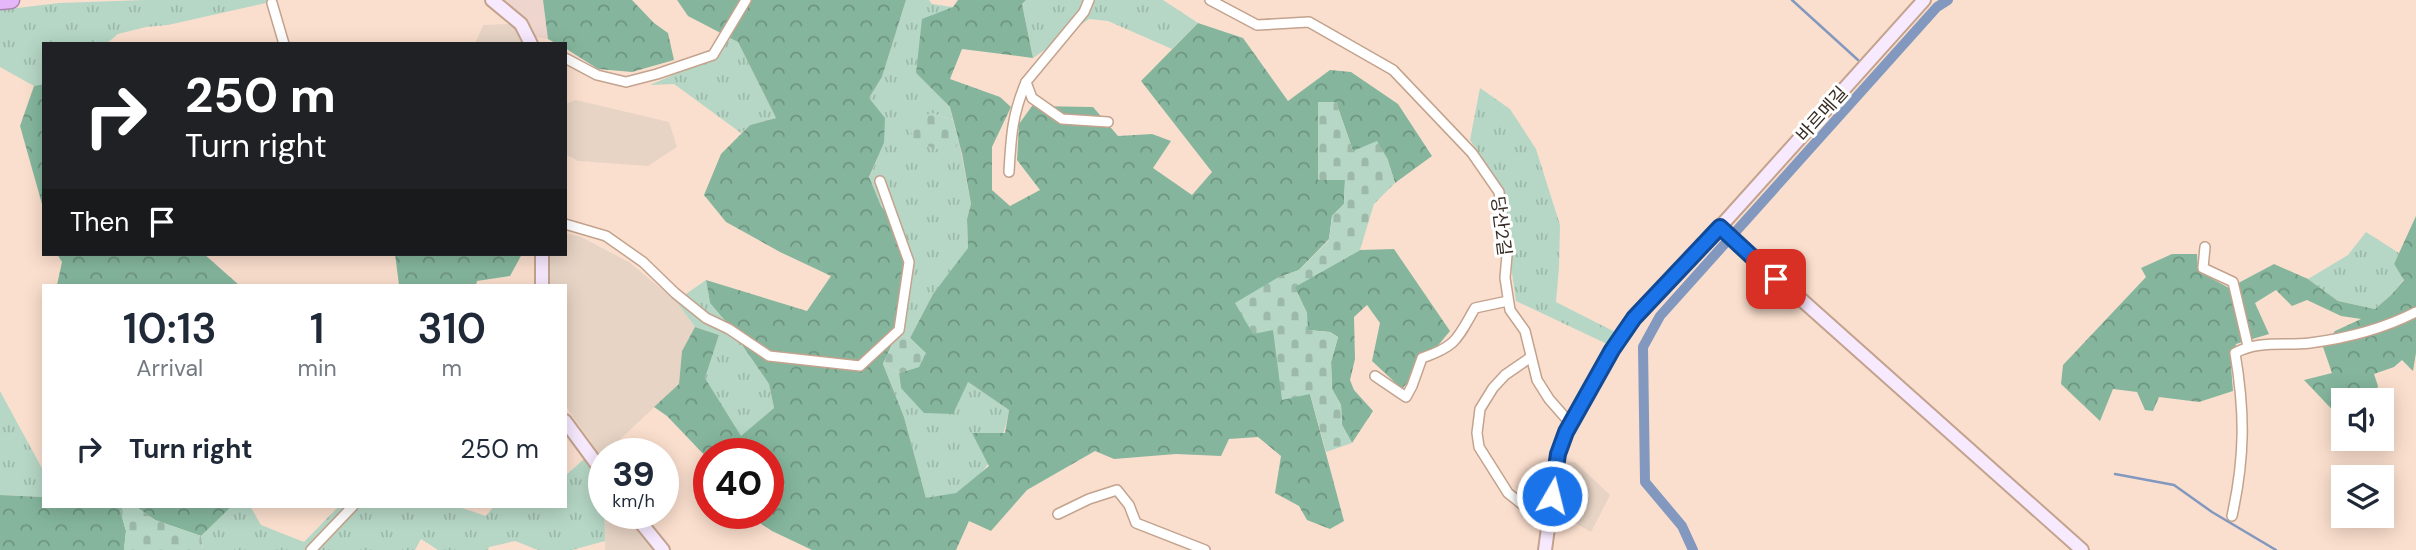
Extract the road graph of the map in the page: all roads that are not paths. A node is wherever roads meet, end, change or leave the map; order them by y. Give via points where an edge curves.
1 (11, 0) edge
2 (492, 0) edge
3 (746, 0) edge
4 (1089, 0) edge
5 (1210, 0) edge
6 (1924, 0) edge
7 (0, 1) edge
8 (272, 3) dead end
9 (283, 42) edge
10 (533, 42) edge
11 (567, 59) edge
12 (1026, 82) junction
13 (1108, 122) dead end
14 (1009, 172) dead end
15 (880, 181) dead end
16 (567, 225) edge
17 (1722, 230) junction
18 (2204, 247) dead end
19 (542, 256) edge
20 (542, 284) edge
21 (1508, 301) junction
22 (2416, 312) edge
23 (2248, 346) junction
24 (1531, 357) junction
25 (1375, 376) dead end
26 (567, 424) edge
27 (1570, 424) junction
28 (588, 452) edge
29 (351, 508) edge
30 (1058, 514) dead end
31 (2232, 516) dead end
32 (1548, 525) junction
33 (646, 529) edge
34 (311, 550) edge
35 (663, 550) edge
36 (1205, 550) edge
37 (1545, 550) edge
38 (2082, 550) edge

1 - 7 highway
2 - 10 street via 521,24
3 - 11 street via 713,55 657,74 626,82 597,75
4 - 12 street
5 - 21 street, 당산2길 via 1257,25 1309,22 1393,70 1472,153 1499,192
6 - 17 street, 바르메길
8 - 9 street
12 - 13 street via 1032,98 1062,119
12 - 14 street via 1011,126
15 - 16 street via 909,262 899,330 860,366 769,356 706,318 606,236
17 - 27 street, 바르메길 via 1634,318
17 - 38 street
18 - 23 street via 2203,268 2233,282
19 - 20 street
21 - 24 street, 당산2길 via 1525,331
21 - 25 street via 1475,307 1456,341 1422,358 1406,397
22 - 23 street via 2362,334
23 - 31 street via 2235,353 2243,400 2243,442
24 - 27 street, 당산2길 via 1537,380
24 - 32 street via 1505,375 1480,409 1479,447 1508,493
26 - 28 street
27 - 32 street, 바르메길 via 1558,454
29 - 34 street
30 - 36 street via 1117,490 1136,523
32 - 37 street, 바르메길
33 - 35 street

